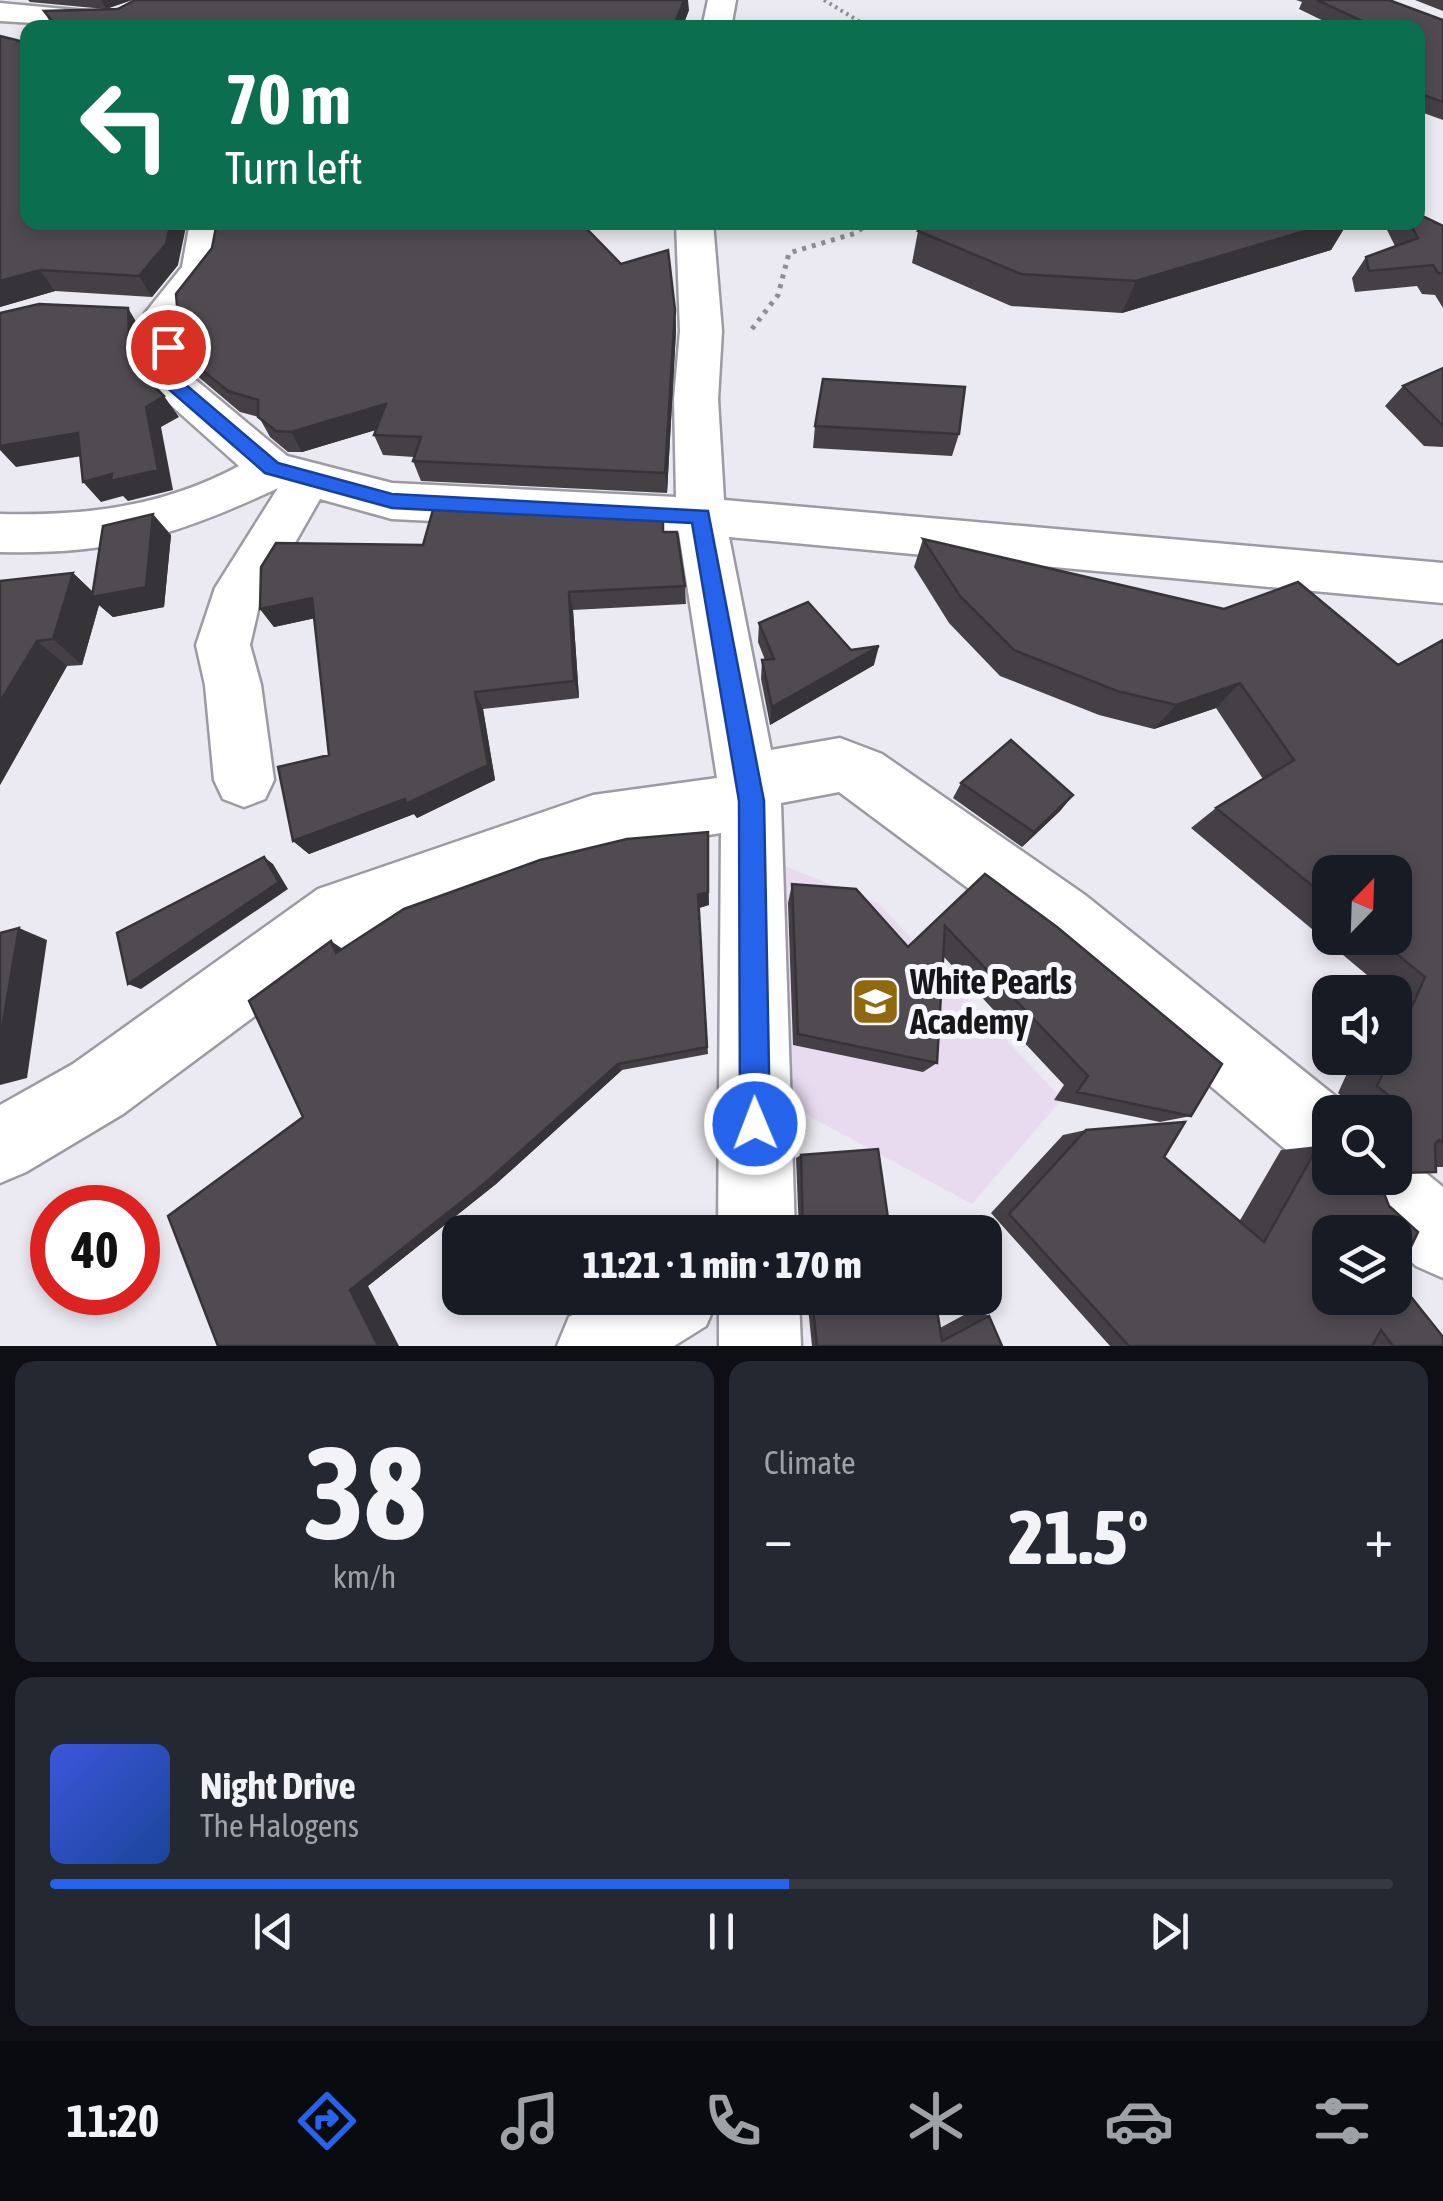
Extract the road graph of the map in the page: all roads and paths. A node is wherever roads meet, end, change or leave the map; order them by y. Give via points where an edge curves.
1 (824, 0) edge
2 (143, 9) edge
3 (0, 12) edge
4 (70, 20) edge
5 (123, 20) edge
6 (857, 20) edge
7 (208, 230) edge
8 (695, 230) edge
9 (860, 230) edge
10 (121, 314) edge
11 (165, 314) junction
12 (701, 331) junction
13 (290, 474) junction
14 (701, 516) junction
15 (0, 533) edge
16 (1443, 583) edge
17 (244, 780) dead end
18 (749, 792) junction
19 (1312, 1124) edge
20 (0, 1146) edge
21 (1395, 1195) edge
22 (757, 1215) edge
23 (1443, 1240) edge
24 (650, 1315) edge
25 (759, 1315) edge
26 (598, 1346) edge
27 (760, 1346) edge

1 - 6 path
2 - 5 street
3 - 4 street
7 - 11 street via 201,270
8 - 12 street
9 - 12 path via 789,253 778,296 751,330
10 - 11 street
11 - 13 street via 170,381
12 - 14 street
13 - 14 street via 392,501
13 - 15 street via 98,534
13 - 17 street via 233,603 223,645
14 - 16 street
14 - 18 street
18 - 19 street via 840,765 860,772 1062,918
18 - 20 street via 592,824 340,912 98,1089
18 - 22 street
21 - 23 street
24 - 26 street
25 - 27 street

